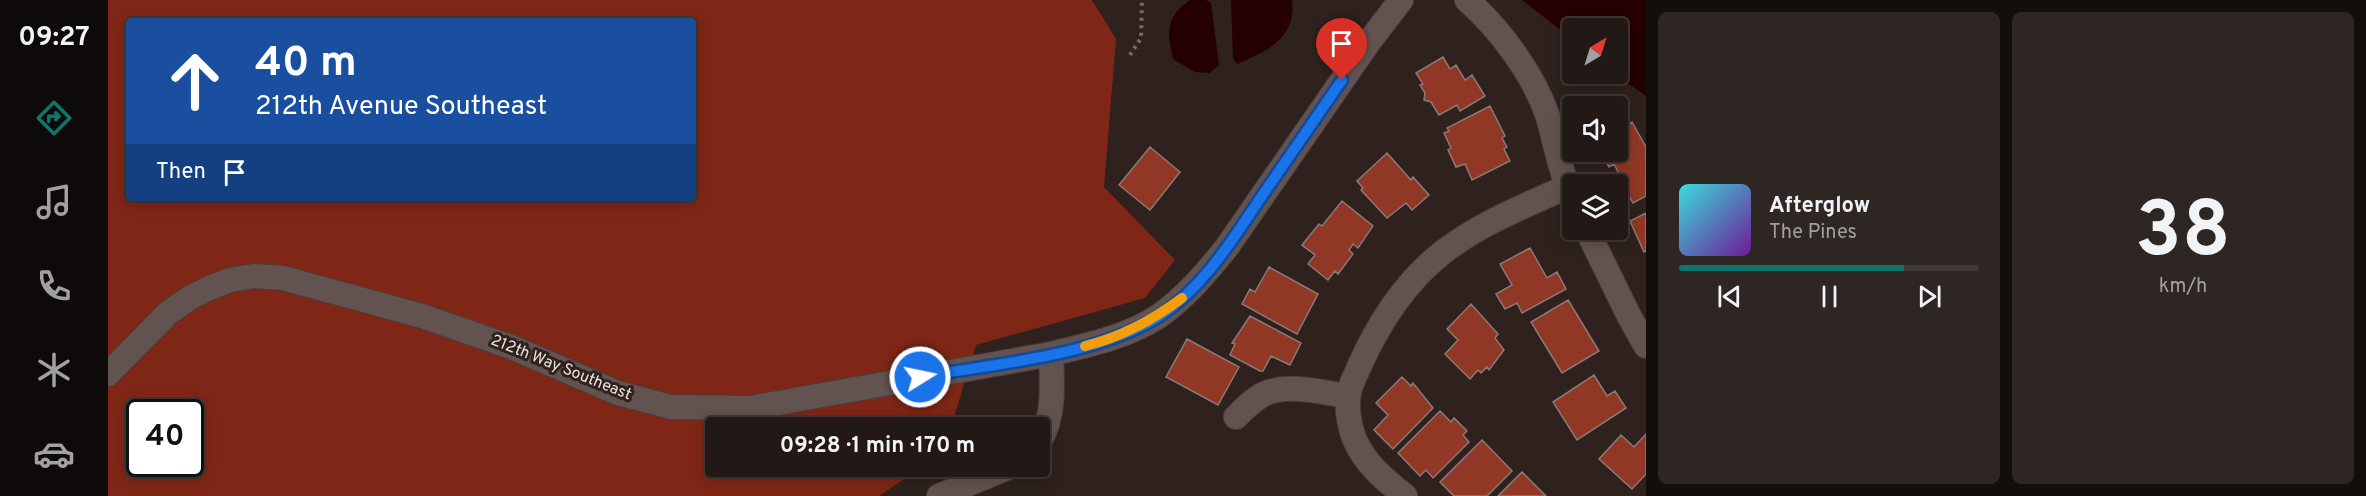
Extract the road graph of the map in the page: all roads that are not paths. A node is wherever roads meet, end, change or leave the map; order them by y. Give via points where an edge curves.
1 (1401, 0) edge
2 (1467, 0) edge
3 (1565, 174) edge
4 (1562, 195) edge
5 (1592, 240) edge
6 (1646, 346) edge
7 (1051, 354) junction
8 (108, 374) edge
9 (1348, 396) junction
10 (1050, 417) edge
11 (1236, 417) dead end
12 (996, 477) edge
13 (981, 487) edge
14 (939, 496) edge
15 (1405, 496) edge

1 - 7 street, 212th Way Southeast via 1227,247 1189,291 1158,317 1130,330
2 - 3 street via 1507,43 1528,75 1547,115
4 - 9 street via 1493,220 1442,254 1417,277 1380,323
5 - 6 street
7 - 8 street, 212th Way Southeast via 750,408 671,407 618,393 512,347 422,316 284,278 254,276 207,289 168,313
7 - 10 street
9 - 11 street via 1288,389 1268,392
9 - 15 street via 1349,418 1361,453 1374,470
12 - 13 street
13 - 14 street

